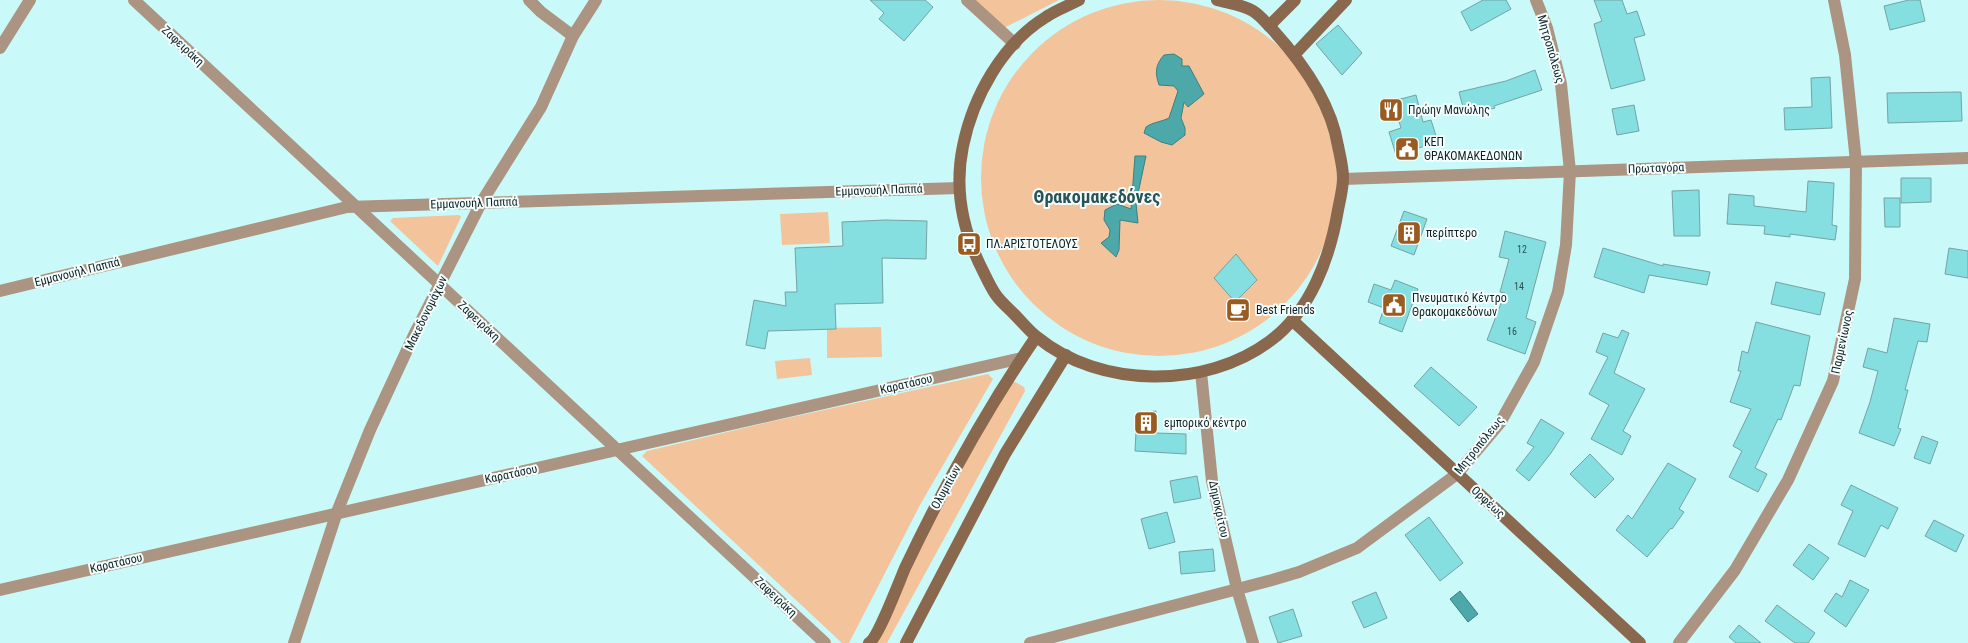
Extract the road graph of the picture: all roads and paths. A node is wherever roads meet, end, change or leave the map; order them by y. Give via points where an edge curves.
1 (30, 0) edge
2 (134, 0) edge
3 (529, 0) edge
4 (596, 0) edge
5 (967, 0) edge
6 (1079, 0) edge
7 (1217, 0) edge
8 (1295, 0) edge
9 (1346, 0) edge
10 (1536, 0) edge
11 (1834, 0) edge
12 (1269, 26) junction
13 (573, 36) junction
14 (1014, 44) junction
15 (0, 48) edge
16 (1295, 54) junction
17 (1968, 158) edge
18 (1856, 162) junction
19 (1570, 171) junction
20 (1343, 179) junction
21 (959, 188) junction
22 (481, 203) junction
23 (355, 206) junction
24 (440, 285) junction
25 (0, 291) edge
26 (1292, 320) junction
27 (1036, 337) junction
28 (1066, 355) junction
29 (1022, 358) junction
30 (1200, 372) junction
31 (618, 451) junction
32 (1457, 474) junction
33 (337, 512) junction
34 (1237, 589) junction
35 (0, 590) edge
36 (294, 643) edge
37 (824, 643) edge
38 (874, 643) edge
39 (906, 643) edge
40 (1030, 643) edge
41 (1253, 643) edge
42 (1640, 643) edge
43 (1679, 643) edge

1 - 15 street
2 - 23 street, Ζαφειράκη
3 - 13 street
4 - 13 street, Μακεδονομάχων
5 - 14 street
6 - 14 street via 1044,18
7 - 12 street via 1253,11
8 - 12 street
9 - 16 street
10 - 19 street, Μητροπόλεως via 1547,28 1561,84
11 - 18 street, Παρμενίωνος via 1845,55
12 - 16 street
13 - 22 street, Μακεδονομάχων via 541,107
14 - 21 street via 992,74 971,114 960,162
16 - 20 street via 1329,114
17 - 18 street, Πρωταγόρα
18 - 19 street, Πρωταγόρα
18 - 43 street, Παρμενίωνος via 1855,280 1833,381 1788,480 1735,570
19 - 20 street, Πρωταγόρα
19 - 32 street, Μητροπόλεως via 1566,245 1558,292 1534,362 1500,423
20 - 26 street via 1335,229 1322,271
21 - 22 street, Εμμανουήλ Παππά
21 - 27 street via 970,244 996,295
22 - 23 street, Εμμανουήλ Παππά
22 - 24 street, Μακεδονομάχων
23 - 24 street, Ζαφειράκη
23 - 25 street, Εμμανουήλ Παππά
24 - 31 street, Ζαφειράκη
24 - 33 street, Μακεδονομάχων via 370,430
26 - 30 street via 1271,341 1236,361
26 - 32 street, Ορφέως
27 - 28 street
27 - 29 street, Ολυμπίων
28 - 30 street via 1105,371 1151,378
28 - 39 street via 1005,454
29 - 31 street, Καρατάσου
29 - 38 street, Ολυμπίων via 984,418 928,520
30 - 34 street, Δημοκρίτου via 1212,481
31 - 33 street, Καρατάσου
31 - 37 street, Ζαφειράκη
32 - 34 street, Μητροπόλεως via 1357,548 1299,572
32 - 42 street, Ορφέως
33 - 35 street, Καρατάσου
33 - 36 street, Μακεδονομάχων
34 - 40 street, Μητροπόλεως
34 - 41 street, Δημοκρίτου

